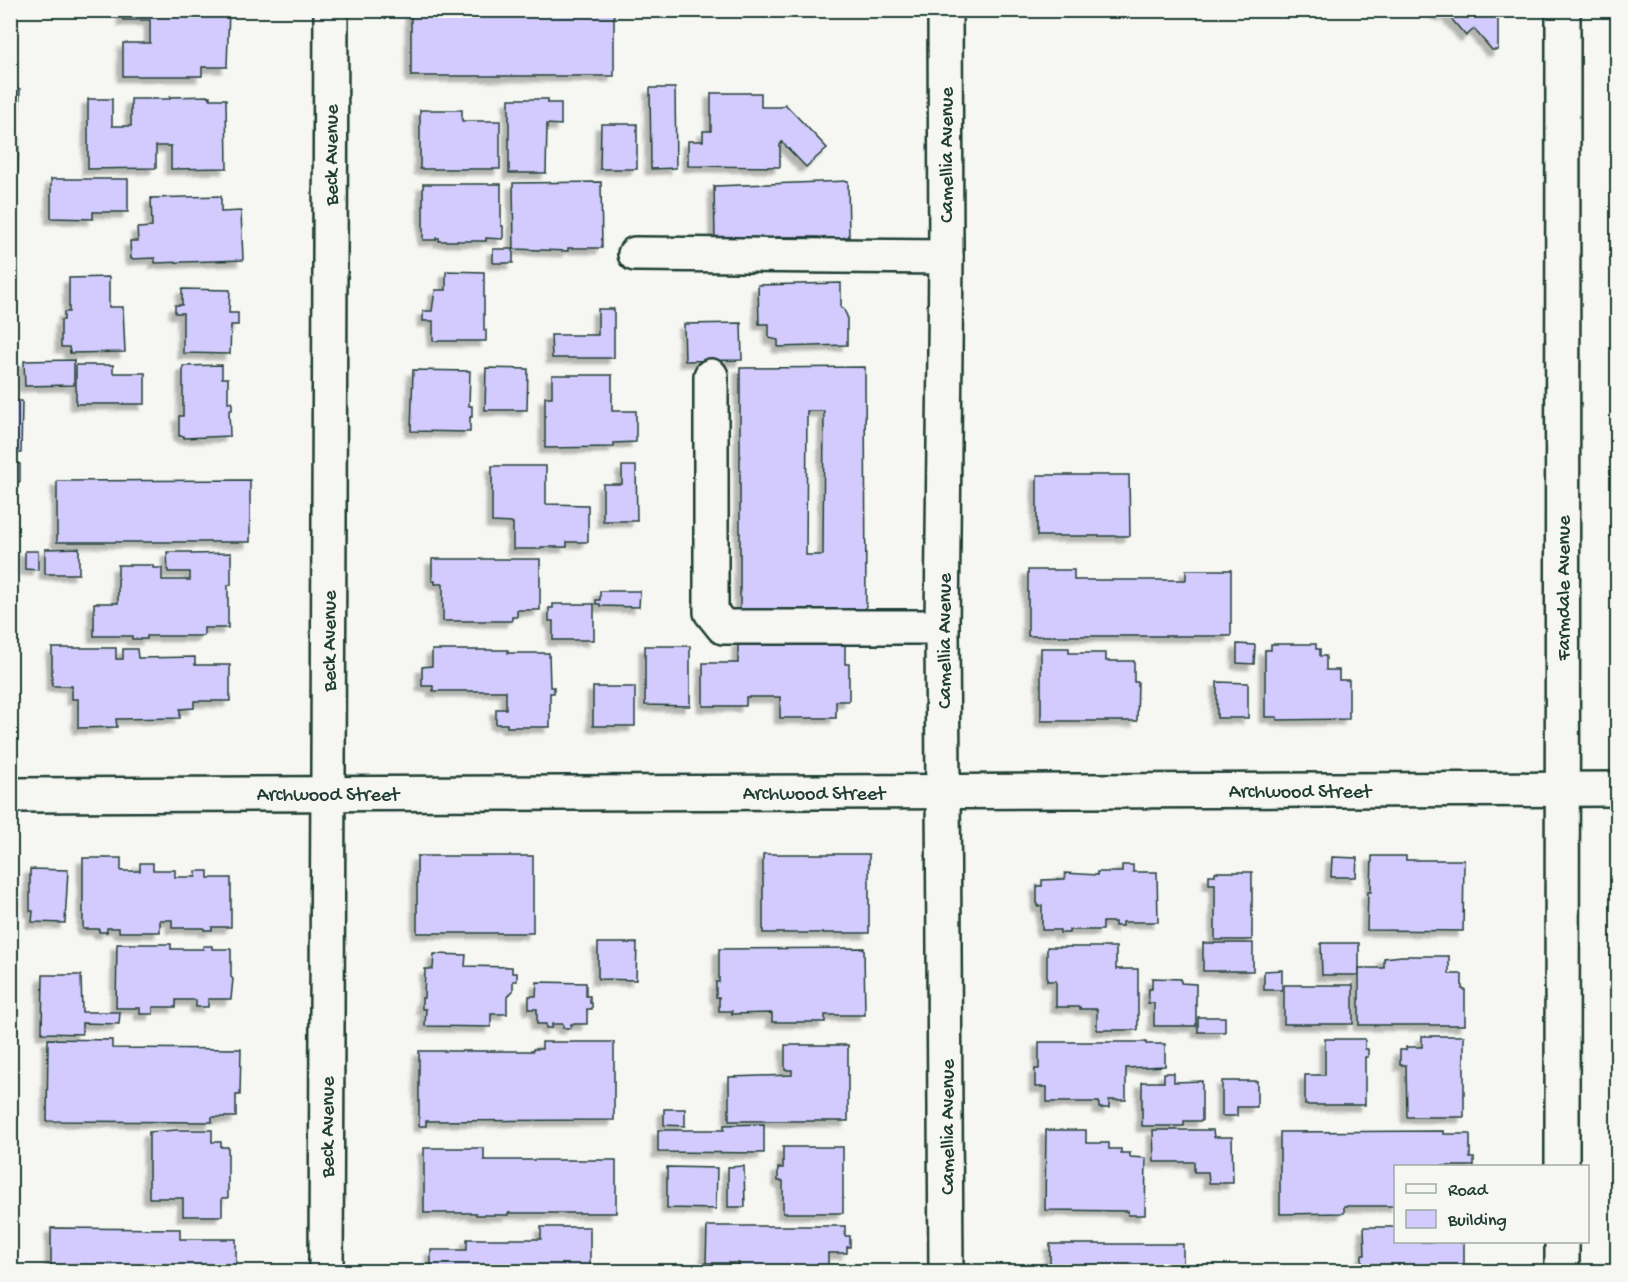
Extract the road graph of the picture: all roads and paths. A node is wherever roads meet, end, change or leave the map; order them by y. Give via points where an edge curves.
1 (331, 10) edge
2 (945, 10) edge
3 (1563, 10) edge
4 (634, 254) dead end
5 (946, 257) junction
6 (711, 376) dead end
7 (942, 627) junction
8 (1562, 789) junction
9 (1617, 789) edge
10 (944, 791) junction
11 (327, 793) junction
12 (10, 795) edge
13 (1562, 1165) edge
14 (1562, 1243) edge
15 (326, 1272) edge
16 (946, 1272) edge
17 (1562, 1272) edge

1 - 11 street, Beck Avenue
2 - 5 street, Camellia Avenue
3 - 8 street, Farmdale Avenue
4 - 5 street
5 - 7 street, Camellia Avenue
6 - 7 street via 711,612 723,627
7 - 10 street, Camellia Avenue
8 - 9 street, Archwood Street
8 - 10 street, Archwood Street
8 - 13 street, Farmdale Avenue
10 - 11 street, Archwood Street
10 - 16 street, Camellia Avenue
11 - 12 street, Archwood Street
11 - 15 street, Beck Avenue
14 - 17 street

